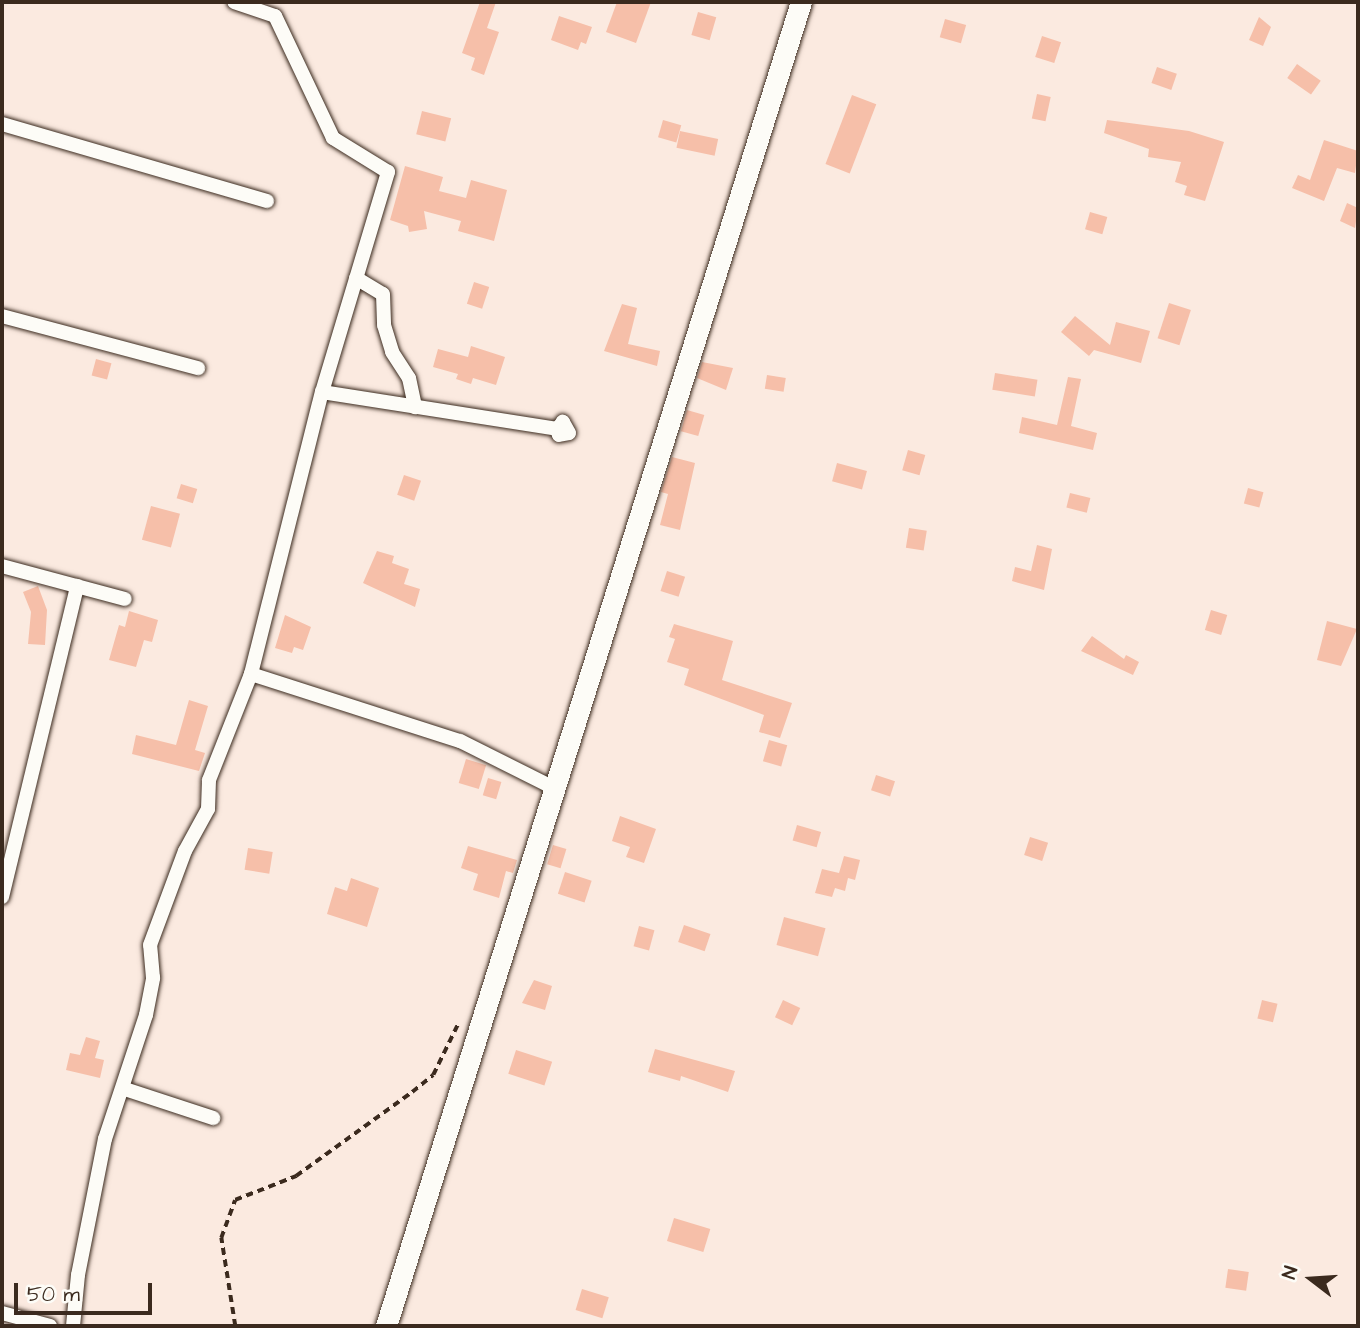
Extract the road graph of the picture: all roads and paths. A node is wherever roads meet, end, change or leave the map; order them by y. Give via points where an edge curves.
1 (234, 2) edge
2 (801, 2) edge
3 (2, 124) edge
4 (267, 201) dead end
5 (356, 278) junction
6 (2, 316) edge
7 (198, 368) dead end
8 (322, 392) junction
9 (415, 407) junction
10 (557, 429) dead end
11 (2, 566) edge
12 (77, 586) junction
13 (125, 599) dead end
14 (251, 674) junction
15 (555, 789) junction
16 (2, 897) edge
17 (462, 1015) dead end
18 (125, 1089) junction
19 (213, 1118) dead end
20 (2, 1312) edge
21 (50, 1326) edge
22 (73, 1326) edge
23 (235, 1326) edge
24 (386, 1326) edge

1 - 5 street via 275,16 333,138 388,172
2 - 15 street
3 - 4 street
5 - 8 street
5 - 9 street via 383,294 392,352 409,378
6 - 7 street
8 - 9 street
8 - 14 street
9 - 10 street
11 - 12 street
12 - 13 street
12 - 16 street
14 - 15 street via 460,741
14 - 18 street via 209,780 208,809 185,851 150,945 153,978
15 - 24 street
17 - 23 path via 433,1075 423,1084 296,1176 235,1200 221,1238
18 - 19 street
18 - 22 street via 105,1139 78,1276
20 - 21 street

